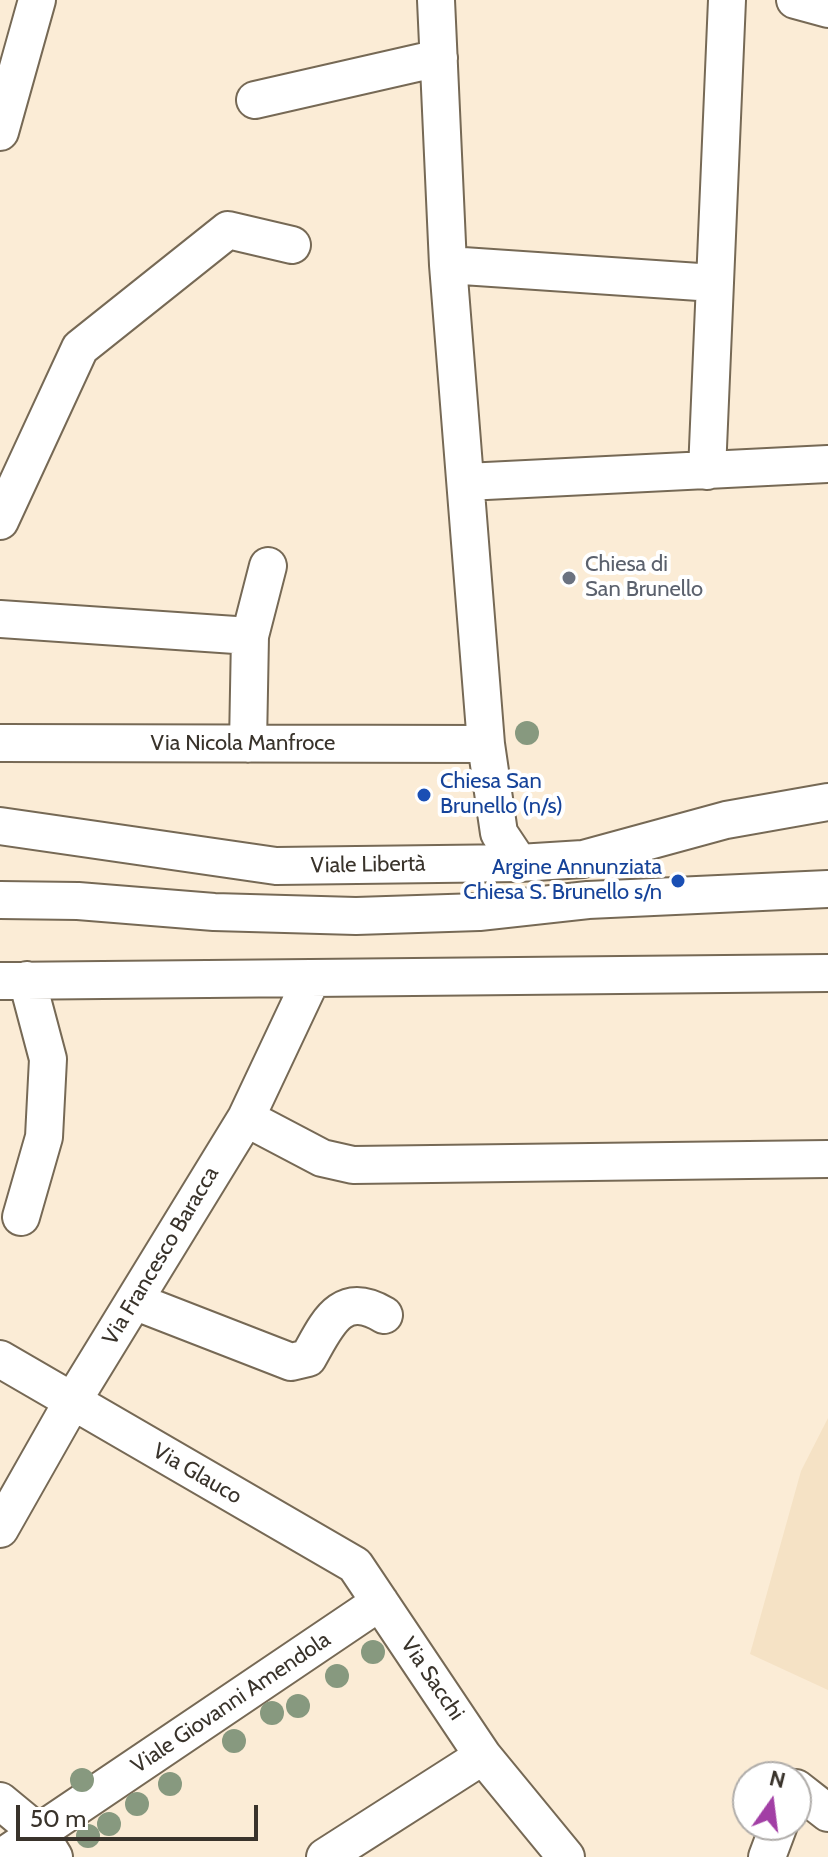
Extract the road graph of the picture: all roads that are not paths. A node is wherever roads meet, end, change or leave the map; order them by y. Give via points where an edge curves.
1 (37, 0) edge
2 (436, 0) edge
3 (727, 0) edge
4 (795, 0) edge
5 (828, 9) edge
6 (439, 58) junction
7 (255, 100) dead end
8 (0, 132) edge
9 (292, 245) dead end
10 (448, 265) junction
11 (714, 283) junction
12 (828, 464) edge
13 (707, 471) junction
14 (466, 482) junction
15 (0, 521) edge
16 (268, 566) dead end
17 (0, 619) edge
18 (250, 636) junction
19 (0, 743) edge
20 (248, 744) junction
21 (486, 744) junction
22 (828, 802) edge
23 (0, 826) edge
24 (519, 863) junction
25 (828, 889) edge
26 (0, 900) edge
27 (828, 973) edge
28 (312, 978) junction
29 (13, 980) edge
30 (246, 1118) junction
31 (828, 1159) edge
32 (21, 1217) dead end
33 (134, 1301) junction
34 (384, 1315) dead end
35 (0, 1359) edge
36 (72, 1402) junction
37 (0, 1529) edge
38 (380, 1602) junction
39 (483, 1756) junction
40 (812, 1800) edge
41 (0, 1801) edge
42 (828, 1813) edge
43 (47, 1845) edge
44 (2, 1857) edge
45 (325, 1857) edge
46 (566, 1857) edge

1 - 8 street
2 - 6 street
3 - 11 street
4 - 5 street
6 - 7 street
6 - 10 street
9 - 15 street via 228,230 80,348
10 - 11 street
10 - 14 street
11 - 13 street
12 - 13 street
13 - 14 street
14 - 21 street
16 - 18 street
17 - 18 street
18 - 20 street
19 - 20 street, Via Nicola Manfroce
20 - 21 street, Via Nicola Manfroce
21 - 24 street via 499,833
22 - 24 street, Viale Libertà via 726,820 583,859
23 - 24 street, Viale Libertà via 276,866
25 - 26 street via 356,916
27 - 28 street
28 - 29 street
28 - 30 street, Via Francesco Baracca
29 - 32 street via 48,1059 44,1137
30 - 31 street via 322,1158 353,1165
30 - 33 street, Via Francesco Baracca
33 - 34 street via 291,1362 308,1358 336,1312 358,1304
33 - 36 street, Via Francesco Baracca
35 - 36 street, Via Glauco
36 - 37 street, Via Francesco Baracca
36 - 38 street, Via Glauco via 355,1565
38 - 39 street, Via Sacchi
38 - 43 street, Viale Giovanni Amendola
39 - 45 street
39 - 46 street, Via Sacchi
40 - 42 street
41 - 43 street
43 - 44 street, Viale Giovanni Amendola

